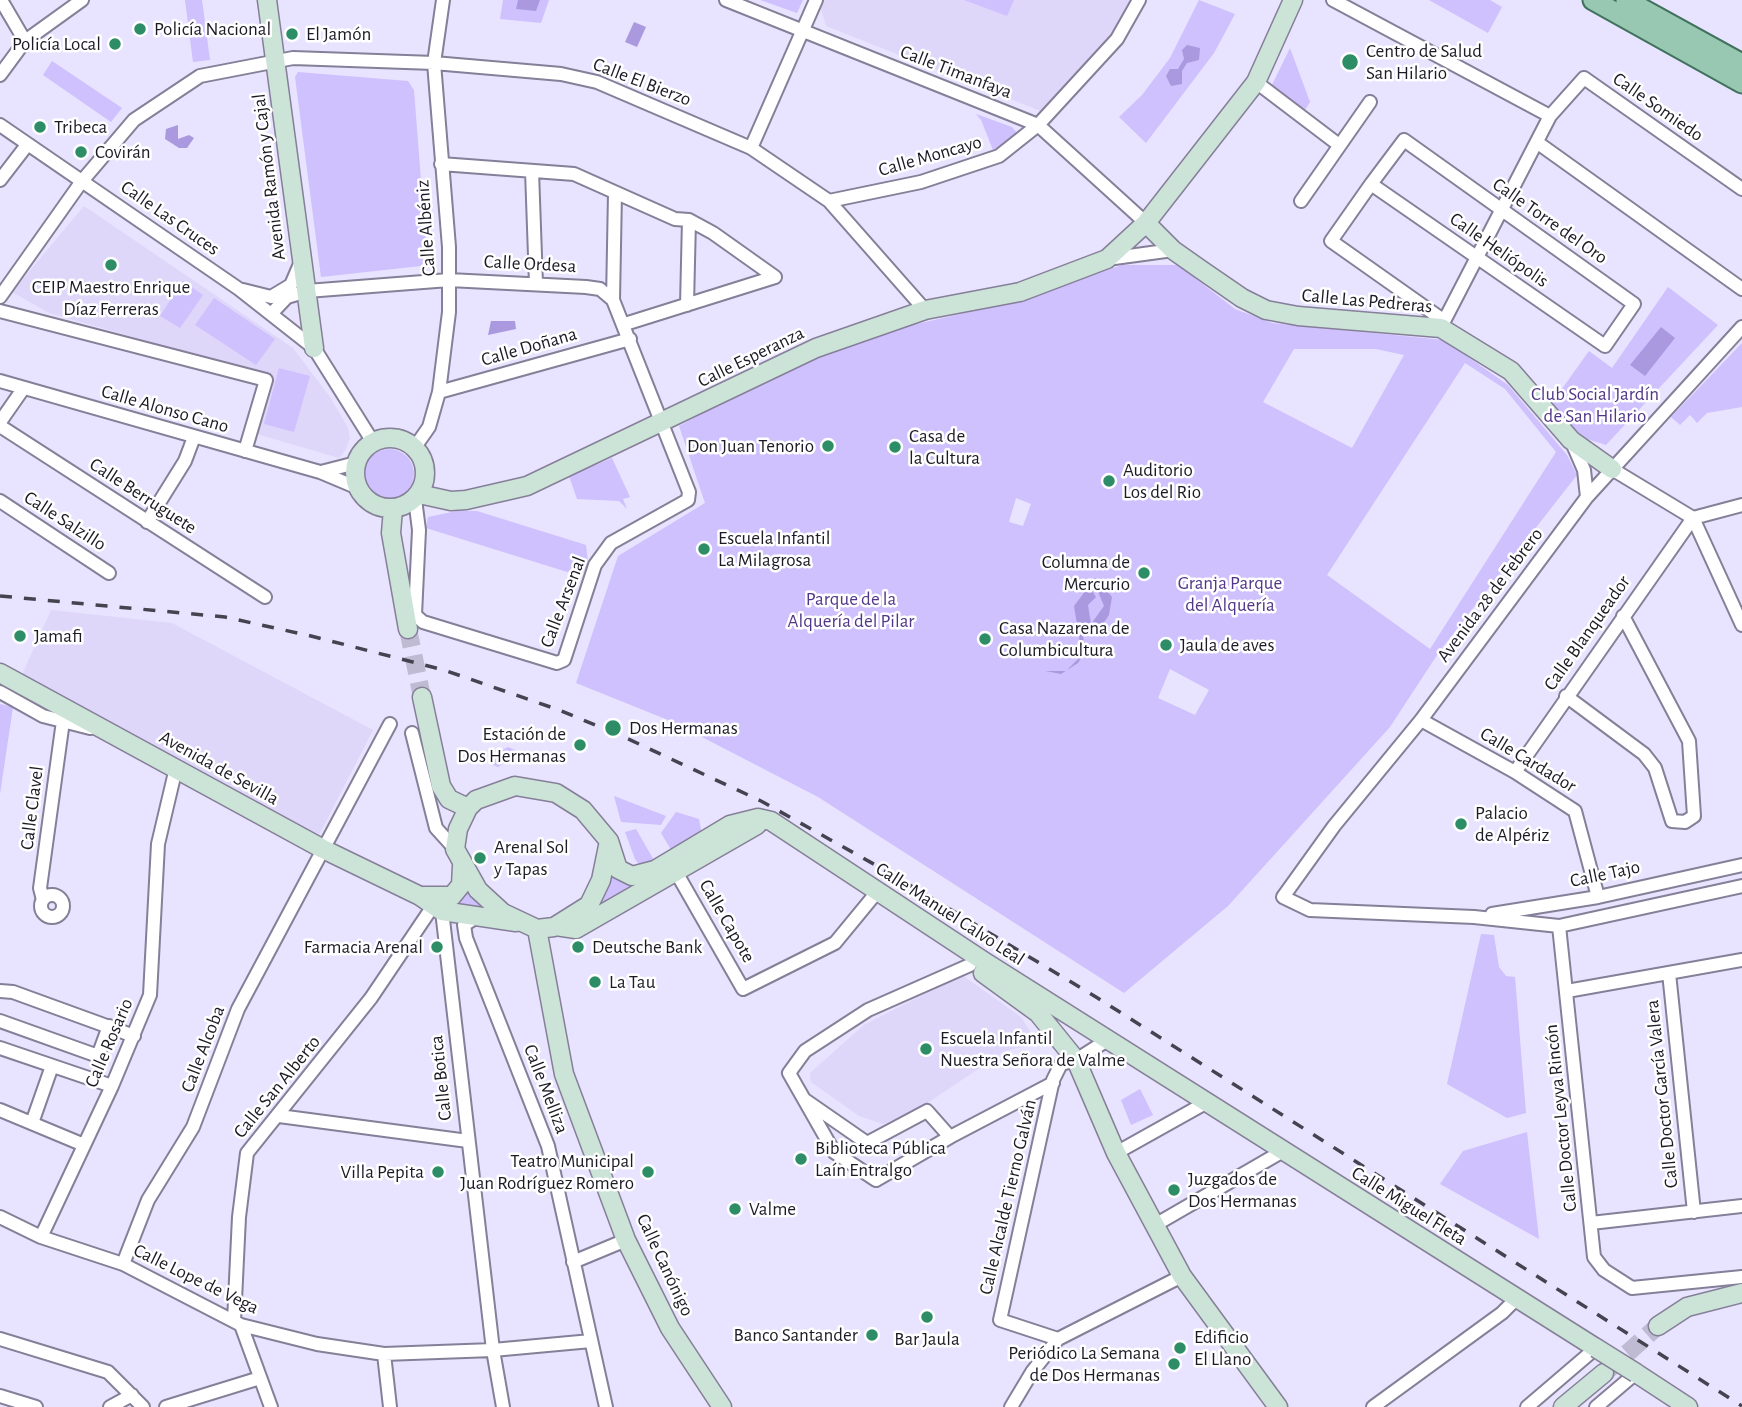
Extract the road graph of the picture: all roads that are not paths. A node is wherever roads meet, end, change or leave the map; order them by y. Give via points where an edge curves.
1 (1, 0) edge
2 (82, 0) edge
3 (267, 0) edge
4 (443, 0) edge
5 (726, 0) edge
6 (816, 0) edge
7 (1139, 0) edge
8 (1293, 0) edge
9 (1333, 0) edge
10 (1593, 0) edge
11 (1626, 0) edge
12 (801, 32) junction
13 (25, 41) junction
14 (276, 59) junction
15 (434, 63) junction
16 (1742, 64) edge
17 (0, 75) edge
18 (1256, 82) junction
19 (1742, 83) edge
20 (1370, 102) dead end
21 (1550, 116) junction
22 (0, 125) edge
23 (1038, 125) junction
24 (1538, 143) junction
25 (27, 145) junction
26 (1339, 145) junction
27 (751, 148) junction
28 (441, 164) junction
29 (531, 171) junction
30 (0, 180) edge
31 (82, 181) junction
32 (1371, 184) junction
33 (1742, 189) edge
34 (615, 192) junction
35 (829, 201) junction
36 (1301, 201) dead end
37 (1501, 210) junction
38 (689, 220) junction
39 (1146, 223) junction
40 (1173, 250) junction
41 (1107, 259) junction
42 (1477, 259) junction
43 (300, 264) junction
44 (449, 280) junction
45 (536, 284) junction
46 (239, 289) junction
47 (1742, 289) edge
48 (307, 291) junction
49 (0, 297) edge
50 (613, 300) junction
51 (687, 305) junction
52 (925, 310) junction
53 (0, 311) edge
54 (271, 314) junction
55 (625, 324) junction
56 (1442, 324) junction
57 (1742, 327) edge
58 (629, 339) junction
59 (1605, 346) joint
60 (314, 348) junction
61 (0, 381) edge
62 (23, 389) junction
63 (439, 392) junction
64 (0, 424) edge
65 (661, 424) junction
66 (194, 437) junction
67 (1571, 440) junction
68 (373, 442) junction
69 (415, 447) junction
70 (246, 451) junction
71 (356, 463) junction
72 (1612, 468) junction
73 (320, 472) junction
74 (358, 488) junction
75 (417, 496) junction
76 (1587, 497) junction
77 (0, 502) edge
78 (1742, 505) edge
79 (393, 509) junction
80 (1692, 518) junction
81 (147, 522) junction
82 (109, 573) dead end
83 (265, 597) dead end
84 (1623, 617) junction
85 (1742, 625) edge
86 (408, 629) tunnel mouth
87 (0, 665) edge
88 (0, 673) edge
89 (0, 692) edge
90 (1566, 696) junction
91 (422, 697) tunnel mouth
92 (1421, 720) junction
93 (62, 721) junction
94 (390, 724) dead end
95 (104, 729) junction
96 (412, 733) dead end
97 (176, 768) junction
98 (1515, 772) junction
99 (468, 808) junction
100 (771, 821) junction
101 (608, 841) junction
102 (323, 849) junction
103 (459, 858) junction
104 (1742, 865) edge
105 (676, 872) junction
106 (1742, 886) edge
107 (879, 894) junction
108 (1283, 897) joint
109 (1598, 897) junction
110 (43, 900) dead end
111 (432, 904) junction
112 (1474, 917) junction
113 (475, 918) junction
114 (529, 926) junction
115 (556, 926) junction
116 (1559, 926) junction
117 (1742, 960) edge
118 (978, 963) junction
119 (1669, 973) junction
120 (0, 991) edge
121 (1567, 991) junction
122 (0, 1021) edge
123 (109, 1026) junction
124 (134, 1036) junction
125 (1109, 1040) junction
126 (0, 1048) edge
127 (1076, 1060) junction
128 (52, 1066) junction
129 (1053, 1083) junction
130 (112, 1086) junction
131 (805, 1100) junction
132 (1209, 1101) junction
133 (0, 1111) edge
134 (279, 1116) junction
135 (32, 1124) junction
136 (950, 1137) junction
137 (468, 1141) junction
138 (84, 1144) junction
139 (1283, 1152) junction
140 (1116, 1153) junction
141 (1742, 1206) edge
142 (1694, 1212) junction
143 (0, 1217) edge
144 (1591, 1223) junction
145 (1155, 1226) junction
146 (41, 1237) junction
147 (626, 1240) junction
148 (573, 1262) junction
149 (122, 1264) junction
150 (1182, 1276) junction
151 (1742, 1277) edge
152 (1742, 1293) edge
153 (1517, 1298) junction
154 (237, 1323) junction
155 (1658, 1326) tunnel mouth
156 (0, 1339) edge
157 (1058, 1339) junction
158 (591, 1341) junction
159 (1596, 1348) junction
160 (493, 1350) junction
161 (384, 1354) junction
162 (1604, 1373) tunnel mouth
163 (1636, 1373) junction
164 (260, 1378) junction
165 (132, 1395) junction
166 (0, 1396) edge
167 (36, 1407) edge
168 (110, 1407) edge
169 (143, 1407) edge
170 (166, 1407) edge
171 (271, 1407) edge
172 (390, 1407) edge
173 (503, 1407) edge
174 (606, 1407) edge
175 (722, 1407) edge
176 (1011, 1407) edge
177 (1278, 1407) edge
178 (1373, 1407) edge
179 (1527, 1407) edge
180 (1563, 1407) edge
181 (1596, 1407) edge
182 (1688, 1407) edge

1 - 13 street
2 - 13 street
3 - 14 street, Avenida Ramón y Cajal
4 - 15 street, Calle Albéniz
5 - 12 street, Calle Timanfaya
6 - 12 street
7 - 23 street, Calle Moncayo via 1117,39
8 - 18 street, Calle Esperanza
9 - 21 street
10 - 19 main road
11 - 16 main road
12 - 23 street, Calle Timanfaya
12 - 27 street
13 - 17 street
14 - 15 street, Calle El Bierzo
14 - 31 street, Calle El Bierzo via 200,76 134,120
14 - 43 street, Avenida Ramón y Cajal
15 - 27 street, Calle El Bierzo via 597,82
15 - 28 street, Calle Albéniz
18 - 26 street
18 - 39 street, Calle Esperanza
20 - 26 street
21 - 24 street, Calle Somiedo
21 - 33 street, Calle Somiedo via 1584,78
22 - 25 street, Calle Las Cruces
23 - 35 street, Calle Moncayo via 999,156 921,182
23 - 39 street, Calle Timanfaya
24 - 37 street, Calle Somiedo
24 - 47 street
25 - 30 street
25 - 31 street, Calle Las Cruces
26 - 36 street
27 - 35 street, Calle El Bierzo
28 - 29 street
28 - 44 street, Calle Albéniz
29 - 34 street via 574,174
29 - 45 street
31 - 46 street, Calle Las Cruces
31 - 49 street, Calle El Bierzo
32 - 37 street, Calle Torre del Oro via 1404,140
32 - 42 street, Calle Heliópolis
32 - 56 street via 1331,241
34 - 38 street via 675,219
34 - 50 street
35 - 52 street, Calle El Bierzo
37 - 42 street, Calle Somiedo
37 - 59 street, Calle Torre del Oro via 1634,304
38 - 51 street
38 - 51 street via 775,277
39 - 40 street, Calle Las Pedreras
39 - 41 street, Calle Esperanza
40 - 41 street, Calle Esperanza
40 - 56 street, Calle Las Pedreras via 1266,310
41 - 52 street, Calle Esperanza via 1020,292
42 - 56 street, Calle Somiedo
42 - 59 street, Calle Heliópolis
43 - 46 street via 291,285 271,297
43 - 48 street, Avenida Ramón y Cajal
44 - 45 street, Calle Ordesa
44 - 48 street, Calle Ordesa
44 - 63 street, Calle Albéniz
45 - 50 street, Calle Ordesa via 600,289
46 - 54 street, Calle Las Cruces
48 - 54 street via 287,297
48 - 60 street, Avenida Ramón y Cajal
50 - 55 street
51 - 55 street
52 - 65 street, Calle Esperanza via 816,348
53 - 70 street via 266,380
54 - 60 street, Calle Las Cruces
55 - 58 street
56 - 67 street, Calle Las Pedreras via 1511,371
57 - 72 street, Avenida 28 de Febrero
58 - 63 street, Calle Doñana
58 - 65 street
60 - 68 street, Calle Las Cruces
61 - 62 street, Calle Alonso Cano
62 - 64 street
62 - 66 street, Calle Alonso Cano
63 - 69 street, Calle Albéniz via 429,427
64 - 81 street, Calle Berruguete
65 - 75 street, Calle Esperanza via 527,486 466,500
65 - 75 street, Calle Arsenal via 689,492 688,500 611,543 595,565 564,660 556,663 423,622 415,615
66 - 70 street, Calle Alonso Cano
66 - 81 street via 185,461
67 - 72 street, Calle Las Pedreras
67 - 76 street, Calle Las Pedreras via 1584,470
68 - 69 street via 387,438
68 - 71 street
69 - 75 street via 426,470
70 - 73 street, Calle Alonso Cano
71 - 73 street, Calle Alonso Cano
71 - 74 street
72 - 76 street, Avenida 28 de Febrero
72 - 80 street
73 - 74 street, Calle Alonso Cano
74 - 79 street via 373,505
75 - 79 street
76 - 92 street, Avenida 28 de Febrero
77 - 82 street, Calle Salzillo
78 - 80 street
79 - 86 street via 391,533
80 - 84 street, Calle Blanqueador
80 - 85 street
81 - 83 street, Calle Berruguete
84 - 90 street, Calle Blanqueador
84 - 90 street via 1689,741 1694,816 1685,822 1672,821 1655,768 1644,754
87 - 95 street
88 - 95 street, Avenida de Sevilla
89 - 93 street via 43,716
90 - 98 street, Calle Blanqueador
91 - 99 street via 441,786 449,799
92 - 98 street, Calle Cardador
92 - 108 street, Avenida 28 de Febrero
93 - 95 street
93 - 110 street, Calle Clavel via 40,888
94 - 102 street, Calle Alcoba
95 - 97 street, Avenida de Sevilla
96 - 103 street via 436,828
97 - 102 street, Avenida de Sevilla
97 - 124 street, Calle Rosario via 159,844 150,995
98 - 109 street, Calle Cardador via 1575,811
99 - 101 street via 483,797 515,786 556,793 583,810
99 - 103 street via 458,829
100 - 101 street via 758,818 730,825 655,870 632,876 618,869
100 - 105 street via 754,826
100 - 107 street, Calle Manuel Calvo Leal
101 - 115 street via 601,880 589,905
102 - 111 street, Avenida de Sevilla
102 - 149 street, Calle Alcoba via 238,1009 193,1127 148,1200
103 - 111 street, Avenida de Sevilla via 461,885 452,896
103 - 114 street via 478,890 503,913
104 - 109 street, Calle Tajo
105 - 107 street, Calle Capote via 743,989 835,943
105 - 115 street via 576,929
106 - 116 street, Calle Tajo
107 - 118 street, Calle Manuel Calvo Leal
108 - 112 street, Calle Tajo via 1310,910
109 - 112 street, Calle Tajo
111 - 113 street, Avenida de Sevilla
111 - 134 street, Calle San Alberto via 371,998
111 - 137 street, Calle Botica
112 - 116 street, Calle Tajo
113 - 114 street, Avenida de Sevilla
113 - 148 street, Calle Melliza via 464,925 466,938 548,1146
114 - 115 street
114 - 147 street, Calle Canónigo via 564,1074
116 - 121 street, Calle Doctor Leyva Rincón
117 - 119 street
118 - 125 street, Calle Manuel Calvo Leal
118 - 127 street via 1038,1013
118 - 131 street via 868,1010 805,1051 789,1073
119 - 121 street
119 - 142 street, Calle Doctor García Valera
120 - 123 street
121 - 144 street, Calle Doctor Leyva Rincón
122 - 123 street via 98,1056
123 - 124 street
124 - 130 street, Calle Rosario
125 - 127 street
125 - 132 street, Calle Miguel Fleta
126 - 128 street
127 - 129 street via 1060,1064
127 - 140 street
128 - 130 street
128 - 135 street
129 - 136 street
129 - 157 street, Calle Alcalde Tierno Galván via 1000,1320
130 - 138 street, Calle Rosario
131 - 136 street via 867,1143 927,1111
131 - 136 street via 834,1152 876,1180
132 - 139 street, Calle Miguel Fleta
132 - 140 street
133 - 135 street
134 - 137 street
134 - 154 street, Calle San Alberto via 247,1153 239,1217
135 - 138 street
137 - 160 street, Calle Botica
138 - 146 street, Calle Rosario
139 - 145 street
139 - 153 street, Calle Miguel Fleta
140 - 145 street
141 - 142 street
142 - 144 street
143 - 146 street, Calle Lope de Vega
144 - 151 street, Calle Doctor Leyva Rincón via 1594,1257 1604,1270 1632,1288
145 - 150 street
146 - 149 street, Calle Lope de Vega
147 - 148 street
147 - 175 street, Calle Canónigo via 670,1328
148 - 158 street, Calle Melliza
149 - 154 street, Calle Lope de Vega
150 - 157 street
150 - 177 street
152 - 155 street via 1687,1307
153 - 159 street, Calle Miguel Fleta
153 - 178 street
154 - 161 street, Calle Lope de Vega via 317,1344
154 - 164 street
156 - 165 street via 108,1372
157 - 176 street
158 - 160 street, Calle Lope de Vega
158 - 174 street, Calle Melliza
159 - 163 street, Calle Miguel Fleta, bridge
159 - 179 street
160 - 161 street, Calle Lope de Vega
160 - 173 street, Calle Botica
161 - 172 street
162 - 180 street
163 - 181 street
163 - 182 street, Calle Miguel Fleta
164 - 170 street
164 - 171 street
165 - 168 street
165 - 169 street
166 - 167 street

